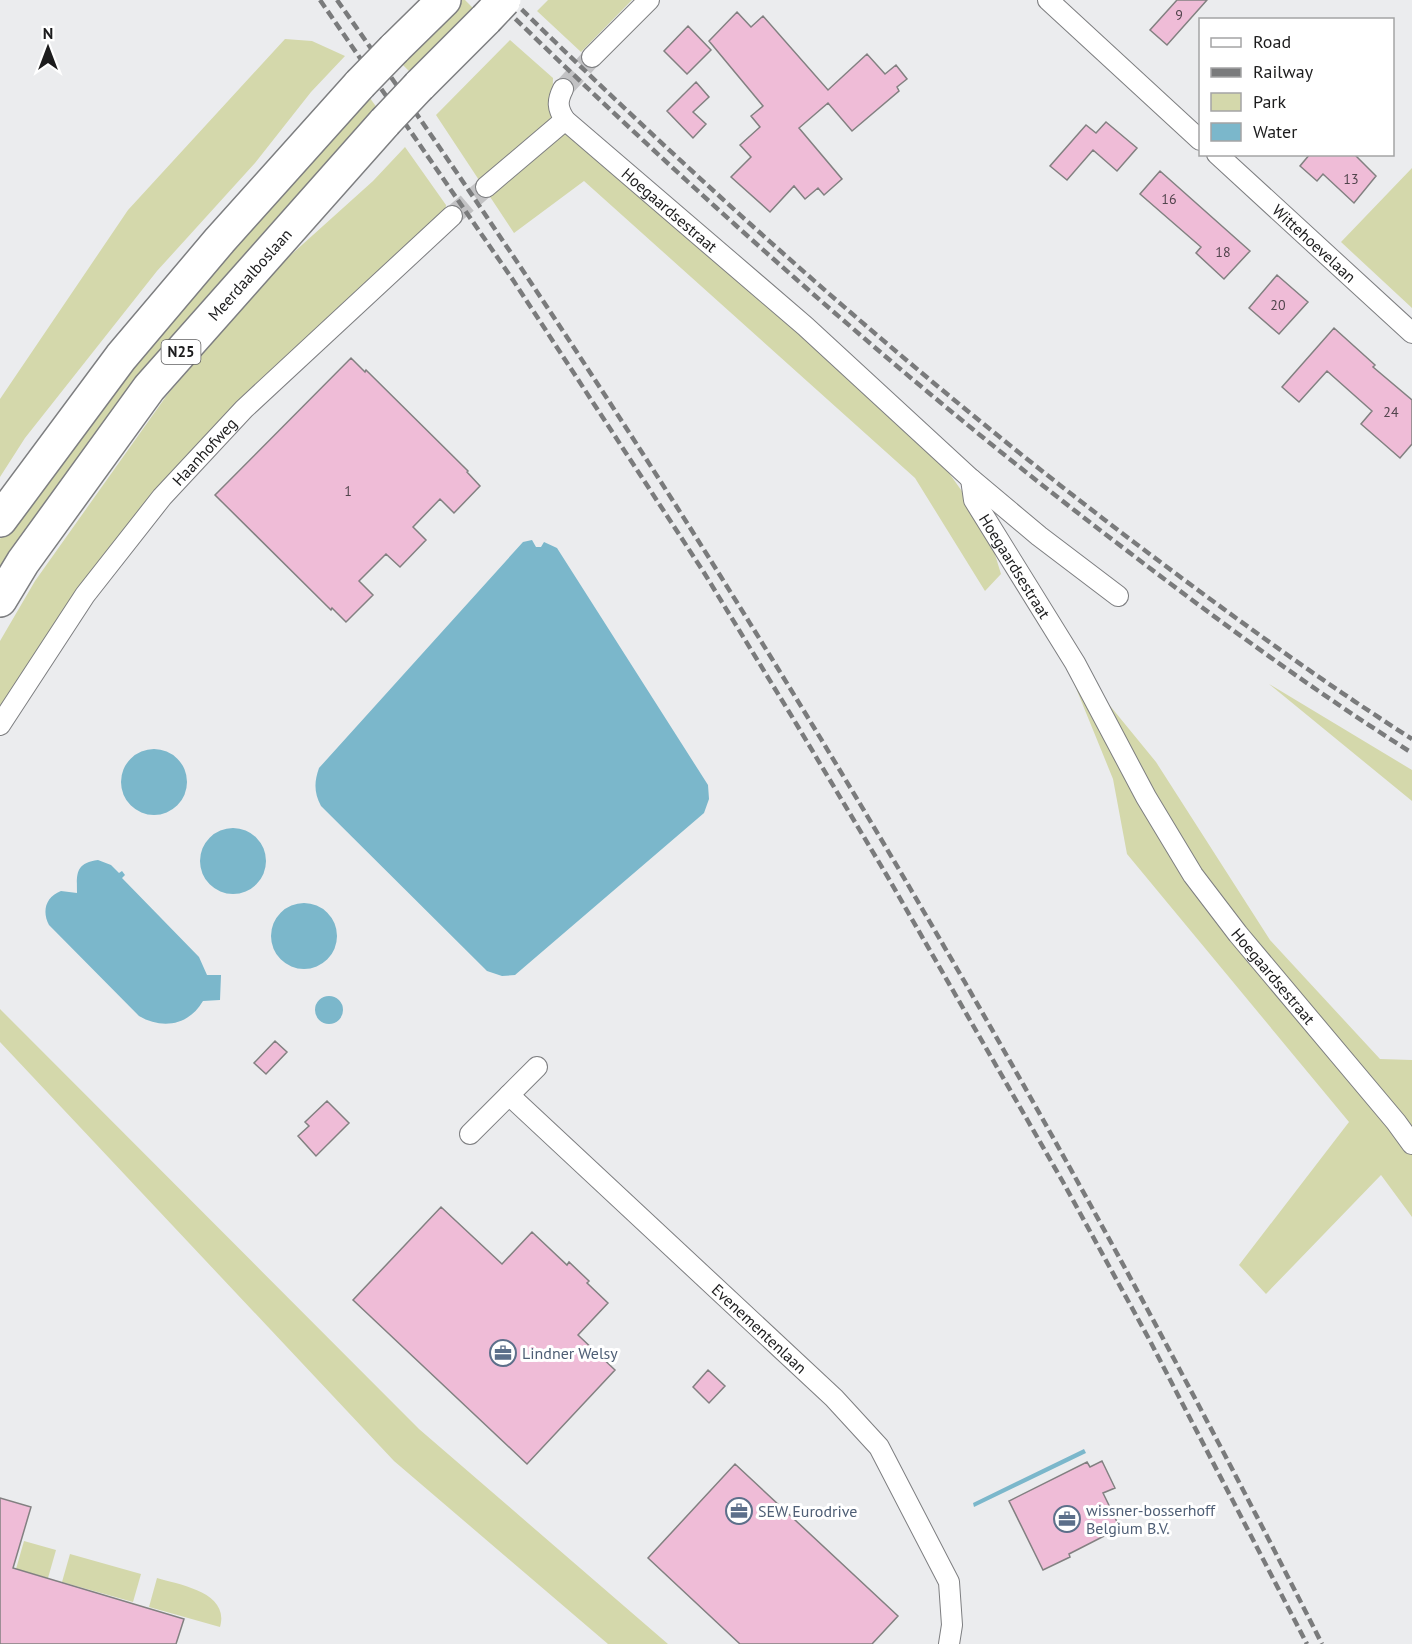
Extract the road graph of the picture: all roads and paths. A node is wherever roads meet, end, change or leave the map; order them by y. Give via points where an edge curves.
1 (444, 0) edge
2 (649, 0) edge
3 (1048, 0) edge
4 (495, 9) edge
5 (592, 57) tunnel mouth
6 (562, 89) tunnel mouth
7 (565, 120) junction
8 (1199, 139) edge
9 (1219, 156) edge
10 (486, 187) tunnel mouth
11 (452, 216) tunnel mouth
12 (1412, 333) edge
13 (971, 479) junction
14 (0, 520) edge
15 (1118, 596) dead end
16 (0, 600) edge
17 (0, 724) edge
18 (537, 1067) dead end
19 (509, 1095) junction
20 (470, 1134) dead end
21 (1412, 1144) edge
22 (949, 1644) edge

1 - 14 highway, N25, bridge via 360,84 220,240 121,357
2 - 5 street
3 - 8 street
4 - 16 highway, Meerdaalboslaan / N25, bridge via 385,122 149,388 23,562
6 - 7 street via 559,110
7 - 10 street
7 - 13 street, Hoegaardsestraat via 805,326
9 - 12 street, Wittehoevelaan
11 - 17 street, Haanhofweg via 250,403 162,497 85,595
13 - 15 street
13 - 21 street, Hoegaardsestraat via 974,500 1076,663 1146,797 1193,875
18 - 19 street
19 - 20 street
19 - 22 street, Evenementenlaan via 834,1398 879,1447 949,1582

